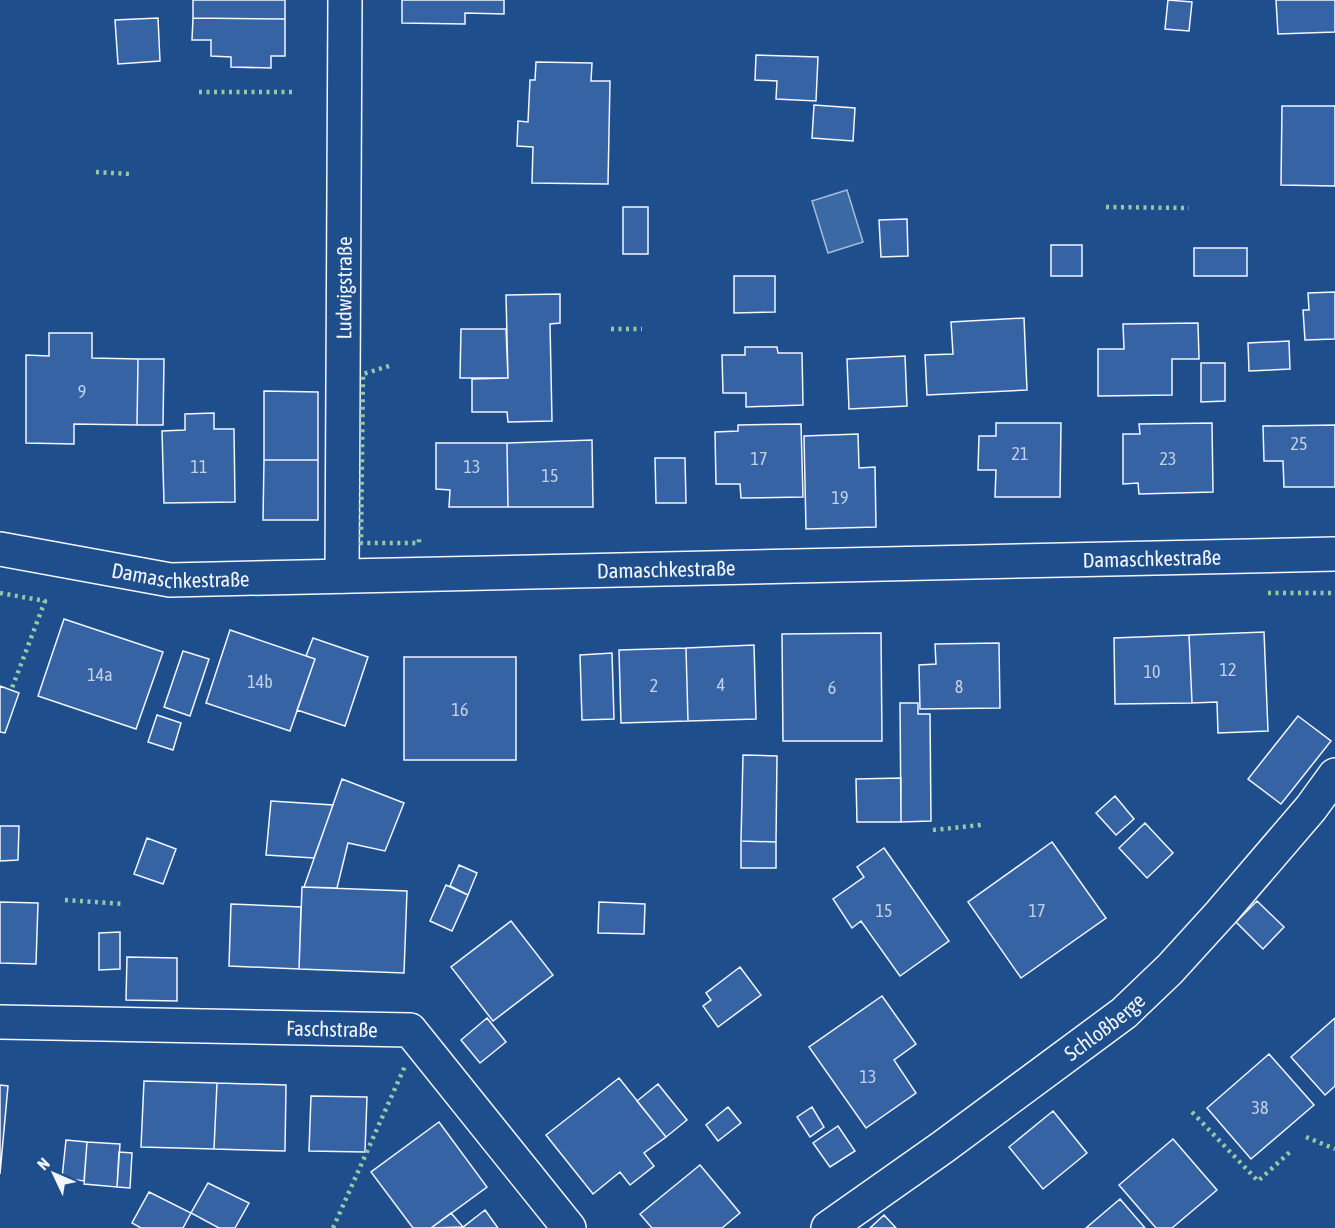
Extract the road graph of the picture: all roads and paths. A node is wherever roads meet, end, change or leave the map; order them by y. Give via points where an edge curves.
1 (345, 0) edge
2 (0, 549) edge
3 (1335, 554) edge
4 (342, 576) junction
5 (1335, 775) edge
6 (0, 1022) edge
7 (568, 1228) edge
8 (828, 1228) edge

1 - 4 street, Ludwigstraße
2 - 4 street, Damaschkestraße via 170,580
3 - 4 street, Damaschkestraße
5 - 8 street, Schloßberge via 1221,913 1124,1013
6 - 7 street, Faschstraße via 410,1030

